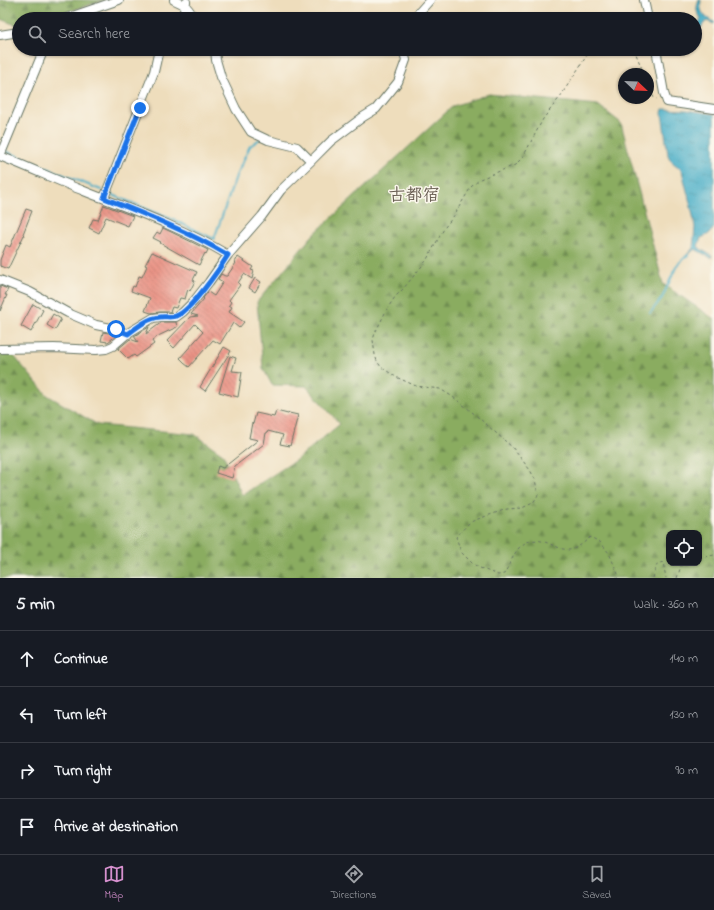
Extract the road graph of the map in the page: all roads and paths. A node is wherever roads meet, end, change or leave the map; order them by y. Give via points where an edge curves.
1 (119, 0) edge
2 (174, 0) edge
3 (430, 0) edge
4 (644, 0) edge
5 (186, 3) edge
6 (84, 12) edge
7 (190, 12) edge
8 (420, 12) edge
9 (647, 12) edge
10 (12, 33) edge
11 (0, 35) edge
12 (41, 56) edge
13 (158, 56) edge
14 (216, 56) edge
15 (405, 56) edge
16 (586, 56) edge
17 (637, 56) edge
18 (657, 56) edge
19 (642, 68) edge
20 (654, 98) edge
21 (668, 102) junction
22 (714, 109) edge
23 (1, 155) edge
24 (312, 161) junction
25 (104, 198) junction
26 (228, 255) junction
27 (0, 280) edge
28 (128, 334) junction
29 (0, 349) edge
30 (714, 555) edge
31 (702, 557) edge
32 (681, 566) edge
33 (617, 578) edge
34 (653, 578) edge
35 (666, 578) edge
36 (677, 578) edge

1 - 6 street
2 - 5 street
3 - 8 street
4 - 9 street
5 - 7 street
10 - 11 street
12 - 23 street
13 - 25 street via 154,72
14 - 24 street via 221,77 250,132 268,140 297,147
15 - 24 street via 406,60 398,82 376,109 331,141
16 - 33 path via 543,119 523,157 515,165 480,179 472,187 426,261 387,309 373,340 375,356 380,367 416,386 440,389 453,397 512,448 535,480 538,495 533,503 475,520 456,537 461,552 473,564 498,575 504,574 517,550 530,541 546,542 569,550 590,537 600,542 609,553 618,574
17 - 19 path
18 - 21 street
20 - 21 path
21 - 22 street
23 - 25 street
24 - 26 street via 281,190
25 - 26 street via 206,242
26 - 28 street via 183,312 176,317 153,318
27 - 28 street via 30,292 68,313
28 - 29 street via 106,349
30 - 31 path
32 - 36 path
34 - 35 path via 657,564 663,562

